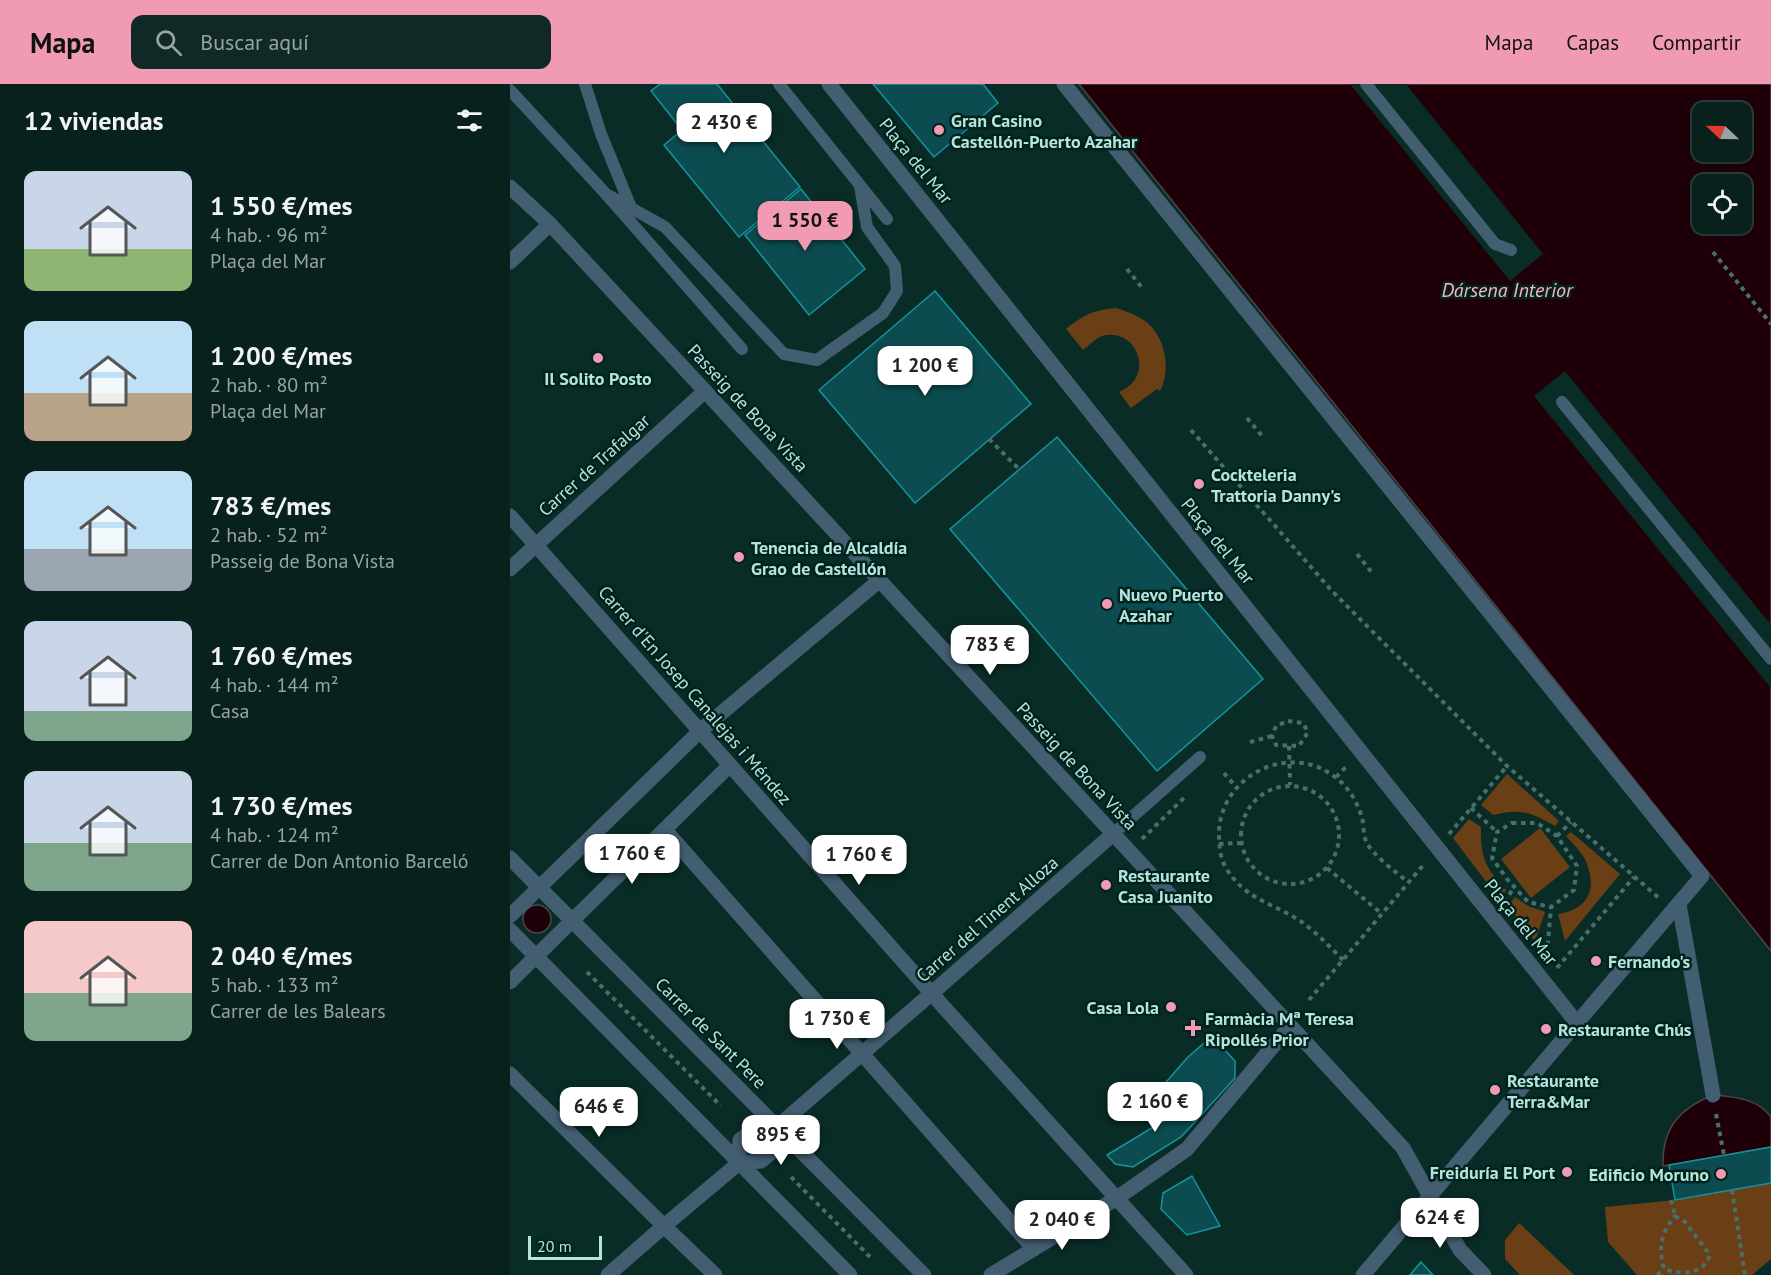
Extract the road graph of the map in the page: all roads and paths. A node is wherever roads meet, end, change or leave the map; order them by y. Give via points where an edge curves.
1 (585, 84) edge
2 (779, 84) edge
3 (829, 84) edge
4 (1064, 84) edge
5 (1366, 84) edge
6 (510, 90) edge
7 (860, 186) junction
8 (510, 187) edge
9 (606, 194) junction
10 (632, 209) junction
11 (888, 219) dead end
12 (550, 224) junction
13 (649, 243) junction
14 (1510, 250) dead end
15 (1713, 252) dead end
16 (510, 262) edge
17 (1127, 269) dead end
18 (1143, 290) dead end
19 (1771, 324) edge
20 (742, 349) dead end
21 (705, 391) junction
22 (1562, 402) dead end
23 (1247, 418) dead end
24 (1191, 430) dead end
25 (1263, 438) dead end
26 (989, 439) dead end
27 (1019, 469) dead end
28 (510, 516) edge
29 (536, 545) junction
30 (1357, 554) dead end
31 (510, 569) edge
32 (1373, 574) dead end
33 (880, 580) junction
34 (1771, 659) edge
35 (700, 731) junction
36 (1272, 736) junction
37 (1250, 742) dead end
38 (1289, 746) junction
39 (1200, 757) dead end
40 (1352, 760) dead end
41 (1290, 762) junction
42 (730, 765) junction
43 (1507, 766) junction
44 (1224, 773) dead end
45 (1335, 777) junction
46 (1290, 785) junction
47 (1236, 787) junction
48 (1191, 791) dead end
49 (1471, 808) junction
50 (1571, 822) junction
51 (664, 830) junction
52 (1497, 832) junction
53 (1113, 834) junction
54 (1557, 836) junction
55 (1240, 843) junction
56 (1219, 844) junction
57 (1437, 848) junction
58 (1129, 851) junction
59 (510, 858) edge
60 (1327, 868) junction
61 (1634, 877) junction
62 (1408, 882) junction
63 (539, 888) junction
64 (1551, 907) junction
65 (1676, 907) junction
66 (1382, 914) junction
67 (510, 916) edge
68 (572, 921) junction
69 (510, 930) edge
70 (536, 956) junction
71 (1343, 960) junction
72 (587, 972) dead end
73 (510, 982) edge
74 (1545, 983) junction
75 (932, 993) junction
76 (1309, 1000) dead end
77 (1577, 1023) junction
78 (1290, 1026) junction
79 (862, 1054) junction
80 (510, 1074) edge
81 (1713, 1095) joint
82 (721, 1106) dead end
83 (777, 1127) junction
84 (1724, 1155) dead end
85 (739, 1163) junction
86 (791, 1177) dead end
87 (1732, 1190) dead end
88 (1429, 1197) junction
89 (1117, 1198) junction
90 (1671, 1200) dead end
91 (1674, 1216) junction
92 (664, 1226) junction
93 (1034, 1249) junction
94 (870, 1257) dead end
95 (1664, 1269) junction
96 (608, 1275) edge
97 (715, 1275) edge
98 (850, 1275) edge
99 (924, 1275) edge
100 (991, 1275) edge
101 (1186, 1275) edge
102 (1362, 1275) edge
103 (1485, 1275) edge
104 (1657, 1275) edge
105 (1745, 1275) edge

1 - 10 lane
2 - 7 lane
3 - 57 street, Plaça del Mar
4 - 65 street via 1702,876
5 - 14 lane via 1495,244
6 - 9 lane
7 - 10 lane via 867,227 894,266 897,291 883,313 817,360 784,354 665,227
7 - 11 lane
8 - 12 street, Passeig de Bona Vista
9 - 10 lane
9 - 13 lane
10 - 13 lane
12 - 16 street
12 - 21 street, Passeig de Bona Vista
13 - 20 lane
15 - 19 path
17 - 18 path
21 - 29 street, Carrer de Trafalgar
21 - 33 street, Passeig de Bona Vista
22 - 34 lane
23 - 25 path
24 - 43 path via 1332,591
26 - 27 path
28 - 29 street, Carrer d'En Josep Canalejas i Méndez
29 - 31 street, Carrer de Trafalgar
29 - 35 street, Carrer d'En Josep Canalejas i Méndez
30 - 32 path
33 - 35 street
33 - 53 street, Passeig de Bona Vista
35 - 42 street, Carrer d'En Josep Canalejas i Méndez
35 - 63 street
36 - 37 path
36 - 38 path via 1276,745
36 - 38 path via 1276,726 1288,720 1303,723 1308,732 1299,746
38 - 41 path
39 - 53 lane
40 - 45 path
41 - 45 path via 1314,765
41 - 46 path
41 - 47 path via 1270,765
42 - 51 street
42 - 75 street, Carrer d'En Josep Canalejas i Méndez
43 - 49 path
43 - 50 path
44 - 47 path
45 - 62 path via 1352,795 1362,817 1366,842
46 - 55 path via 1269,789 1252,802 1242,821
46 - 60 path via 1309,789 1325,799 1336,814 1340,833 1337,852
47 - 56 path via 1219,824
48 - 58 path
49 - 52 path
49 - 57 path
50 - 54 path
50 - 61 path
51 - 68 street
51 - 79 street
52 - 54 path via 1512,823 1538,823
52 - 64 path via 1492,858 1506,879 1527,902
53 - 58 street, Passeig de Bona Vista
53 - 75 street, Carrer del Tinent Alloza
54 - 64 path via 1577,866 1574,890
55 - 56 path
55 - 60 path via 1249,864 1265,879 1287,885 1309,881
56 - 71 path via 1225,865 1237,884 1254,898 1301,921
57 - 62 path
57 - 74 street, Plaça del Mar
58 - 78 street, Passeig de Bona Vista
59 - 63 street, Carrer de Sant Pere
60 - 66 path
61 - 65 path
61 - 74 path
62 - 66 path
63 - 67 street
63 - 68 street, Carrer de Sant Pere
64 - 74 path
65 - 77 street
65 - 81 street
66 - 71 path
68 - 70 street
68 - 83 street, Carrer de Sant Pere
69 - 70 street
70 - 73 street
70 - 85 street
71 - 76 path
72 - 82 path
74 - 77 street, Plaça del Mar
75 - 79 street, Carrer del Tinent Alloza
75 - 89 street, Carrer d'En Josep Canalejas i Méndez
77 - 88 street
78 - 88 street, Passeig de Bona Vista via 1403,1148
78 - 89 street via 1187,1149
79 - 83 street, Carrer del Tinent Alloza
79 - 93 street
80 - 92 street
81 - 84 path
83 - 85 street, Carrer del Tinent Alloza via 756,1128 740,1140
83 - 85 street via 778,1147 761,1161
83 - 99 street, Carrer de Sant Pere
85 - 92 street
85 - 98 street
86 - 94 path
87 - 105 path
88 - 102 street
88 - 103 street, Passeig de Bona Vista via 1460,1250
89 - 93 street
89 - 101 street, Carrer d'En Josep Canalejas i Méndez
90 - 91 path
91 - 95 path via 1661,1238
91 - 95 path via 1686,1222 1710,1254 1705,1267 1697,1272 1678,1274
92 - 96 street
92 - 97 street
93 - 100 street
95 - 104 path

